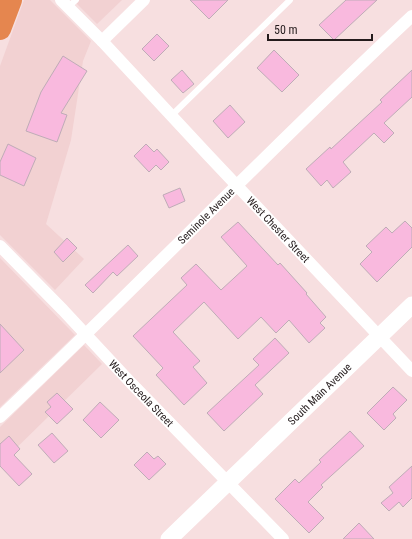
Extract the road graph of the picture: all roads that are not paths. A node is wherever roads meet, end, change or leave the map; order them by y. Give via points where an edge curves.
1 (11, 0) edge
2 (144, 0) edge
3 (290, 0) edge
4 (69, 2) edge
5 (412, 16) edge
6 (0, 29) edge
7 (102, 41) junction
8 (171, 116) junction
9 (236, 185) junction
10 (0, 246) edge
11 (412, 305) edge
12 (85, 334) junction
13 (379, 337) junction
14 (412, 371) edge
15 (0, 417) edge
16 (227, 483) junction
17 (169, 539) edge
18 (283, 539) edge

1 - 6 highway
2 - 7 street
3 - 8 lane
4 - 7 street, West Chester Street
5 - 9 street, Seminole Avenue
7 - 8 street, West Chester Street
8 - 9 street, West Chester Street
9 - 12 street, Seminole Avenue
9 - 13 street, West Chester Street
10 - 12 street, West Osceola Street
11 - 13 street, South Main Avenue
12 - 15 street, Seminole Avenue
12 - 16 street, West Osceola Street
13 - 14 street, West Chester Street
13 - 16 street, South Main Avenue
16 - 17 street, South Main Avenue
16 - 18 street, West Osceola Street

